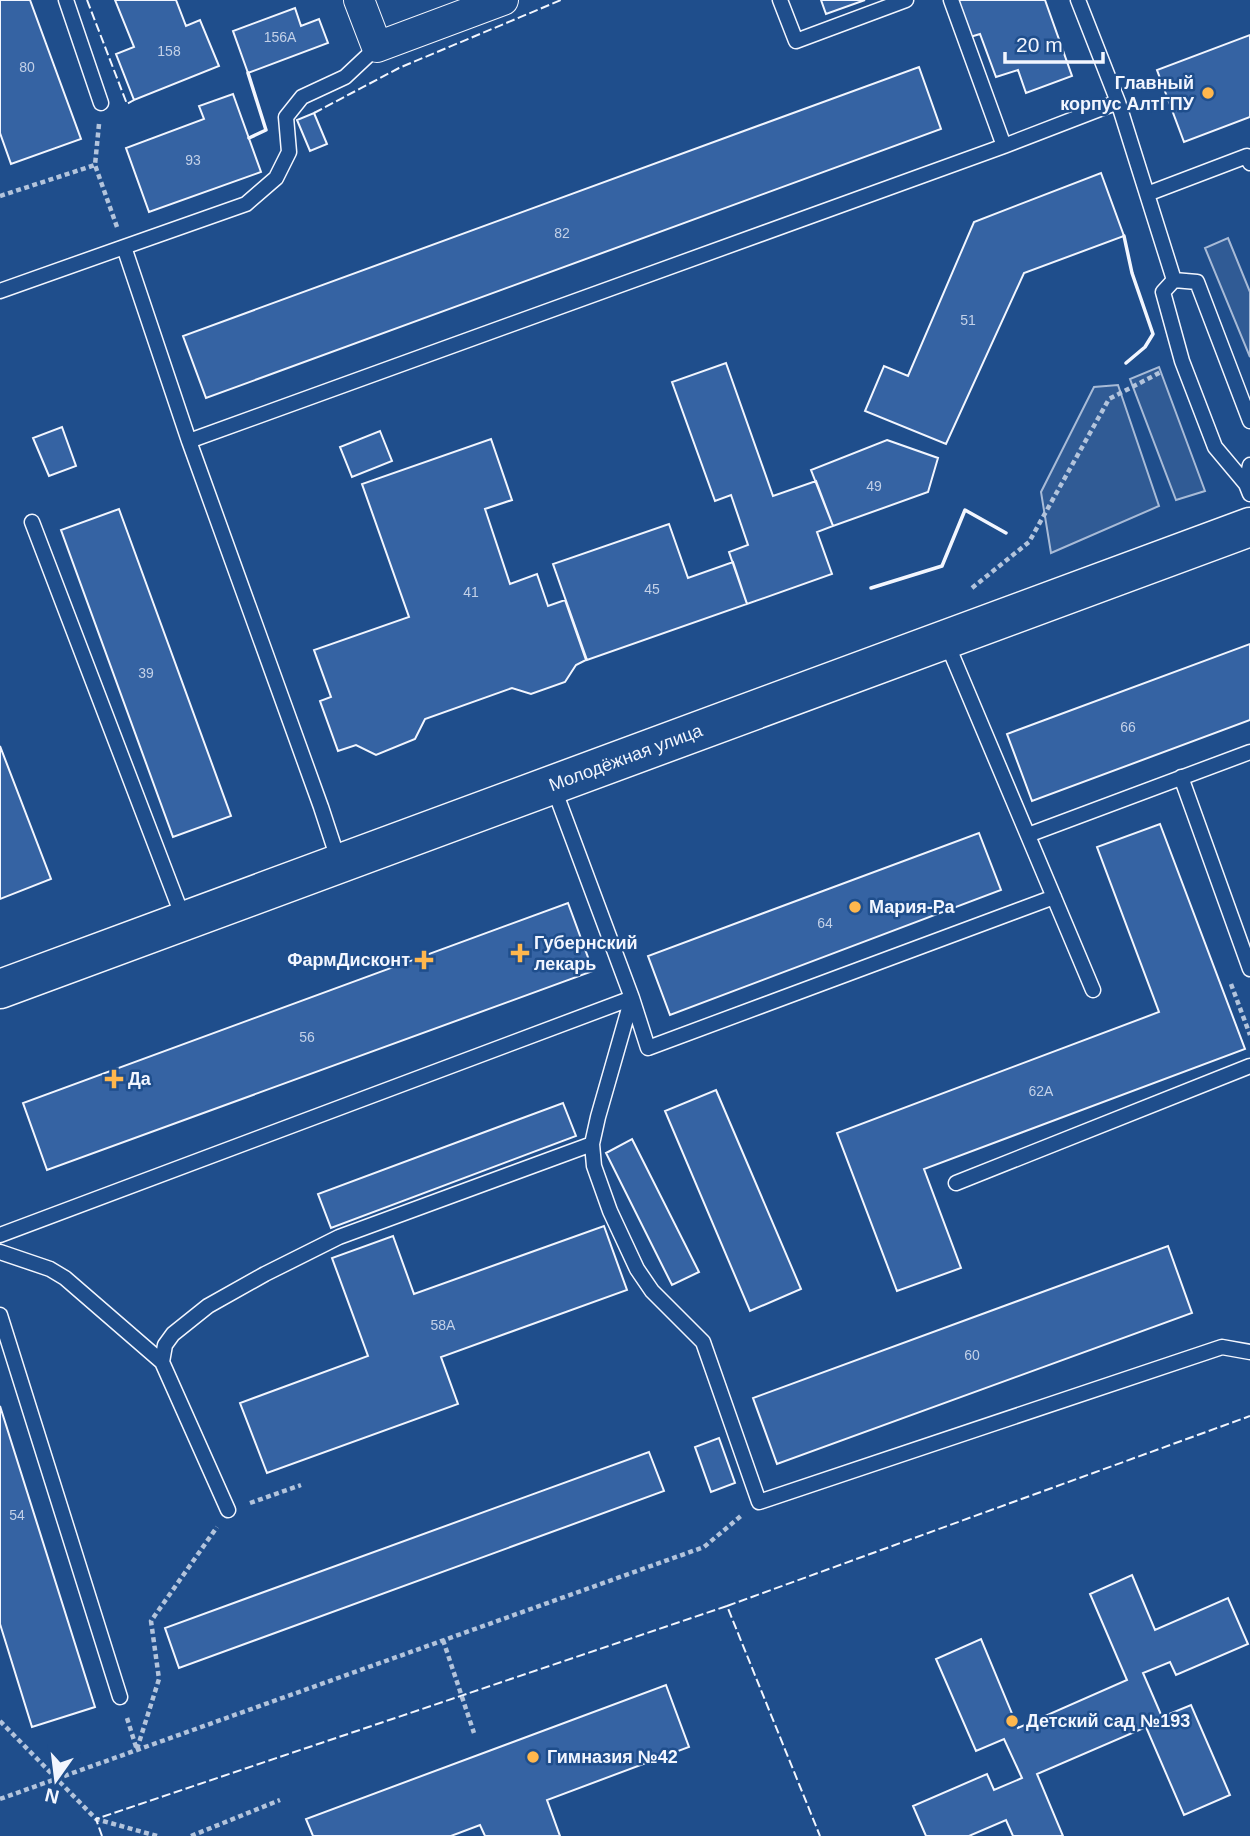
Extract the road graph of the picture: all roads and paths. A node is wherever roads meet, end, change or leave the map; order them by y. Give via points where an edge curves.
1 (66, 0) edge
2 (359, 0) edge
3 (503, 0) edge
4 (780, 0) edge
5 (906, 0) edge
6 (951, 0) edge
7 (1078, 0) edge
8 (377, 47) junction
9 (1118, 102) junction
10 (101, 103) joint
11 (1004, 146) junction
12 (1250, 163) edge
13 (95, 165) junction
14 (1147, 194) junction
15 (0, 196) edge
16 (124, 247) junction
17 (1174, 280) junction
18 (0, 291) edge
19 (1182, 360) junction
20 (1250, 421) edge
21 (189, 440) junction
22 (1250, 465) edge
23 (1248, 489) edge
24 (32, 522) dead end
25 (1250, 527) edge
26 (972, 589) dead end
27 (946, 639) junction
28 (1250, 752) edge
29 (1181, 777) junction
30 (553, 785) junction
31 (1028, 835) junction
32 (340, 864) junction
33 (1054, 897) junction
34 (184, 921) junction
35 (1250, 969) edge
36 (0, 989) edge
37 (1093, 990) dead end
38 (632, 998) junction
39 (1250, 1066) edge
40 (592, 1144) junction
41 (956, 1183) dead end
42 (0, 1235) edge
43 (0, 1252) edge
44 (0, 1315) edge
45 (1250, 1352) edge
46 (162, 1362) junction
47 (300, 1485) dead end
48 (759, 1502) junction
49 (228, 1510) junction
50 (443, 1640) junction
51 (120, 1698) joint
52 (0, 1721) edge
53 (474, 1733) dead end
54 (137, 1750) junction
55 (57, 1779) junction
56 (0, 1799) edge
57 (281, 1800) dead end
58 (157, 1836) edge
59 (191, 1836) edge

1 - 10 lane
2 - 8 street
3 - 8 street
4 - 5 lane via 796,41
6 - 11 lane
7 - 9 lane
8 - 16 lane via 345,77 302,97 286,117 289,152 276,178 246,204
9 - 11 lane
9 - 14 lane
10 - 13 path
11 - 21 lane
12 - 14 lane via 1247,156
13 - 15 path
13 - 16 path
14 - 17 lane
16 - 18 lane
16 - 21 lane
17 - 19 lane via 1163,292
17 - 20 lane via 1197,282
19 - 23 lane via 1215,447
19 - 26 path via 1110,399 1029,542
21 - 32 lane
22 - 23 lane
24 - 34 lane
25 - 27 street, Молодёжная улица
27 - 30 street, Молодёжная улица
27 - 31 lane
28 - 29 lane
29 - 31 lane
29 - 35 lane
30 - 32 street, Молодёжная улица
30 - 38 lane
31 - 33 lane
32 - 34 street, Молодёжная улица
33 - 37 lane
33 - 38 lane via 648,1048
34 - 36 street, Молодёжная улица
38 - 40 lane
38 - 42 lane
39 - 41 lane
40 - 46 lane via 339,1237 208,1306 173,1334
40 - 48 lane via 594,1166 610,1211 637,1269 652,1291 703,1342
43 - 46 lane via 65,1278
44 - 51 lane
45 - 48 lane via 1222,1347
46 - 49 lane
47 - 49 path
48 - 50 path via 704,1547
49 - 54 path via 151,1621 159,1678
50 - 53 path
50 - 54 path
51 - 54 path
52 - 55 path
54 - 55 path
55 - 56 path
55 - 58 path via 96,1819
57 - 59 path

